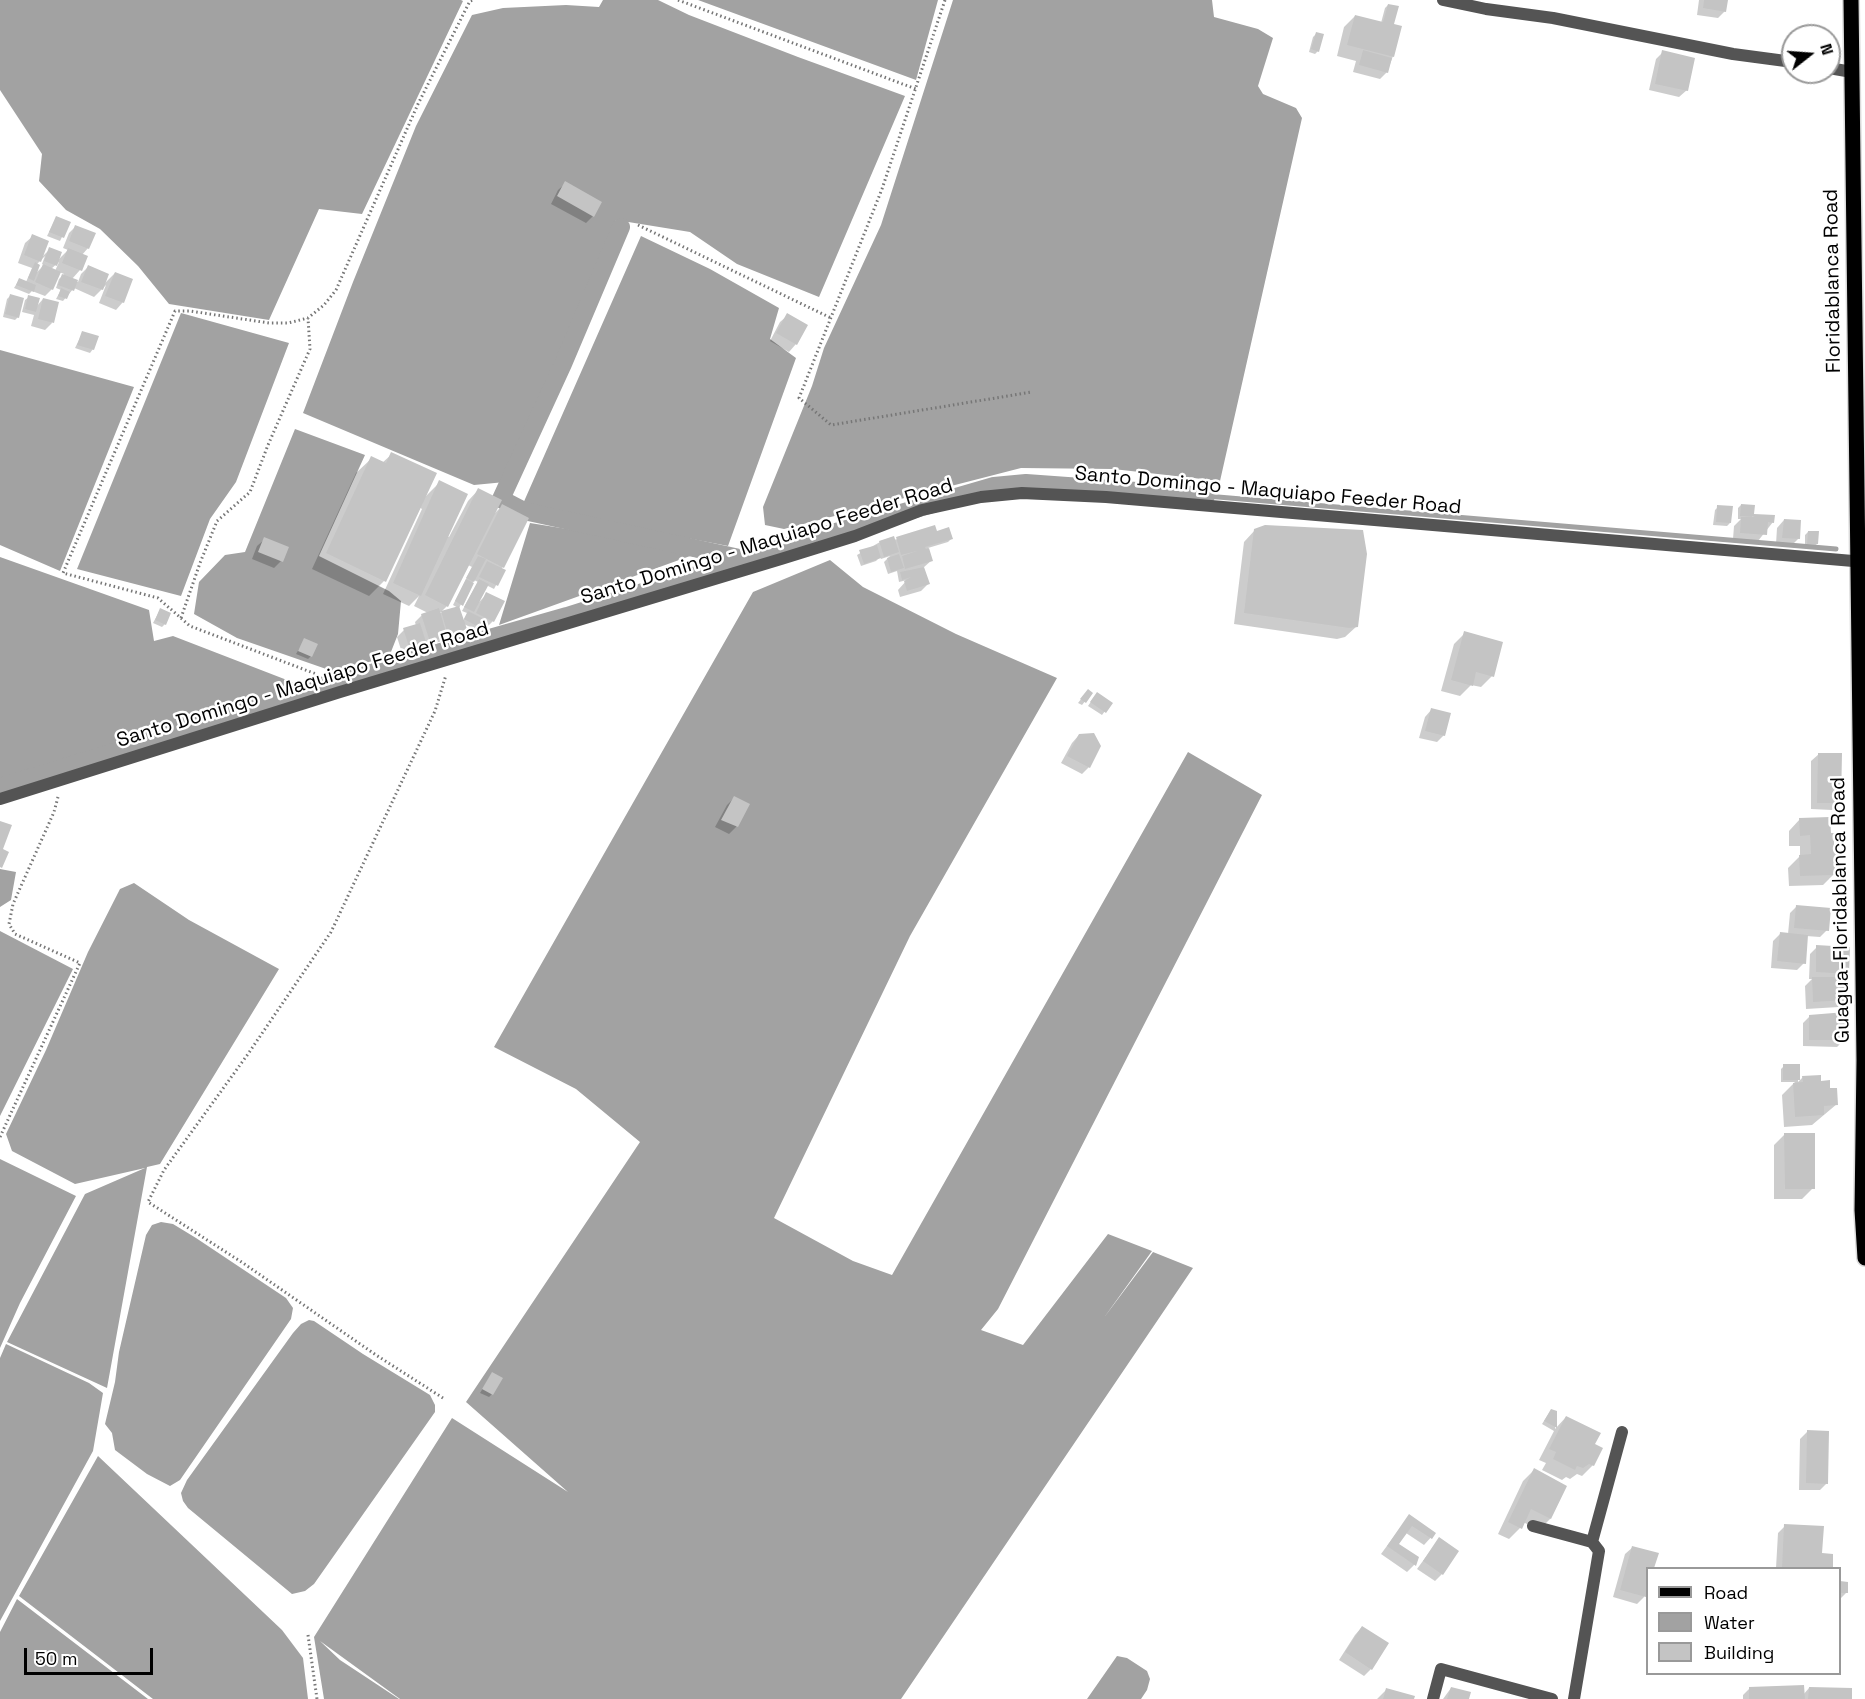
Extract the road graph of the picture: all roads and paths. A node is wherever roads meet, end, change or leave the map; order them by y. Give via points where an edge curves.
1 (473, 0) edge
2 (678, 0) edge
3 (945, 0) edge
4 (1443, 0) edge
5 (1851, 0) edge
6 (1781, 60) edge
7 (1841, 70) edge
8 (1852, 72) junction
9 (916, 89) junction
10 (638, 225) dead end
11 (308, 318) junction
12 (831, 318) junction
13 (1032, 392) dead end
14 (1861, 562) edge
15 (181, 618) junction
16 (450, 659) junction
17 (329, 683) dead end
18 (62, 780) junction
19 (0, 799) edge
20 (0, 1137) edge
21 (1865, 1258) edge
22 (443, 1398) dead end
23 (1622, 1432) dead end
24 (1533, 1526) dead end
25 (1592, 1542) junction
26 (308, 1635) dead end
27 (317, 1699) edge
28 (1433, 1699) edge
29 (1552, 1699) edge
30 (1574, 1699) edge

1 - 11 path via 418,104 336,290
2 - 9 path
3 - 9 path
4 - 6 street
5 - 8 main road, Floridablanca Road
7 - 8 street
8 - 14 main road, Floridablanca Road
9 - 12 path
10 - 12 path
11 - 15 path via 310,349 250,492 217,522
11 - 15 path via 269,322 175,310 63,573 158,598
12 - 13 path via 799,398 831,425
14 - 16 street, Santo Domingo - Maquiapo Feeder Road via 1061,493 1022,493 922,510 781,560
14 - 21 main road, Guagua-Floridablanca Road
15 - 17 path via 190,626 316,674
16 - 18 street, Santo Domingo - Maquiapo Feeder Road
16 - 22 path via 435,711 331,932 164,1170 148,1202
18 - 19 street, Santo Domingo - Maquiapo Feeder Road
18 - 20 path via 54,812 13,904 9,924 15,934 80,963
23 - 25 street
24 - 25 street
25 - 30 street via 1599,1551
26 - 27 path
28 - 29 street via 1441,1670

